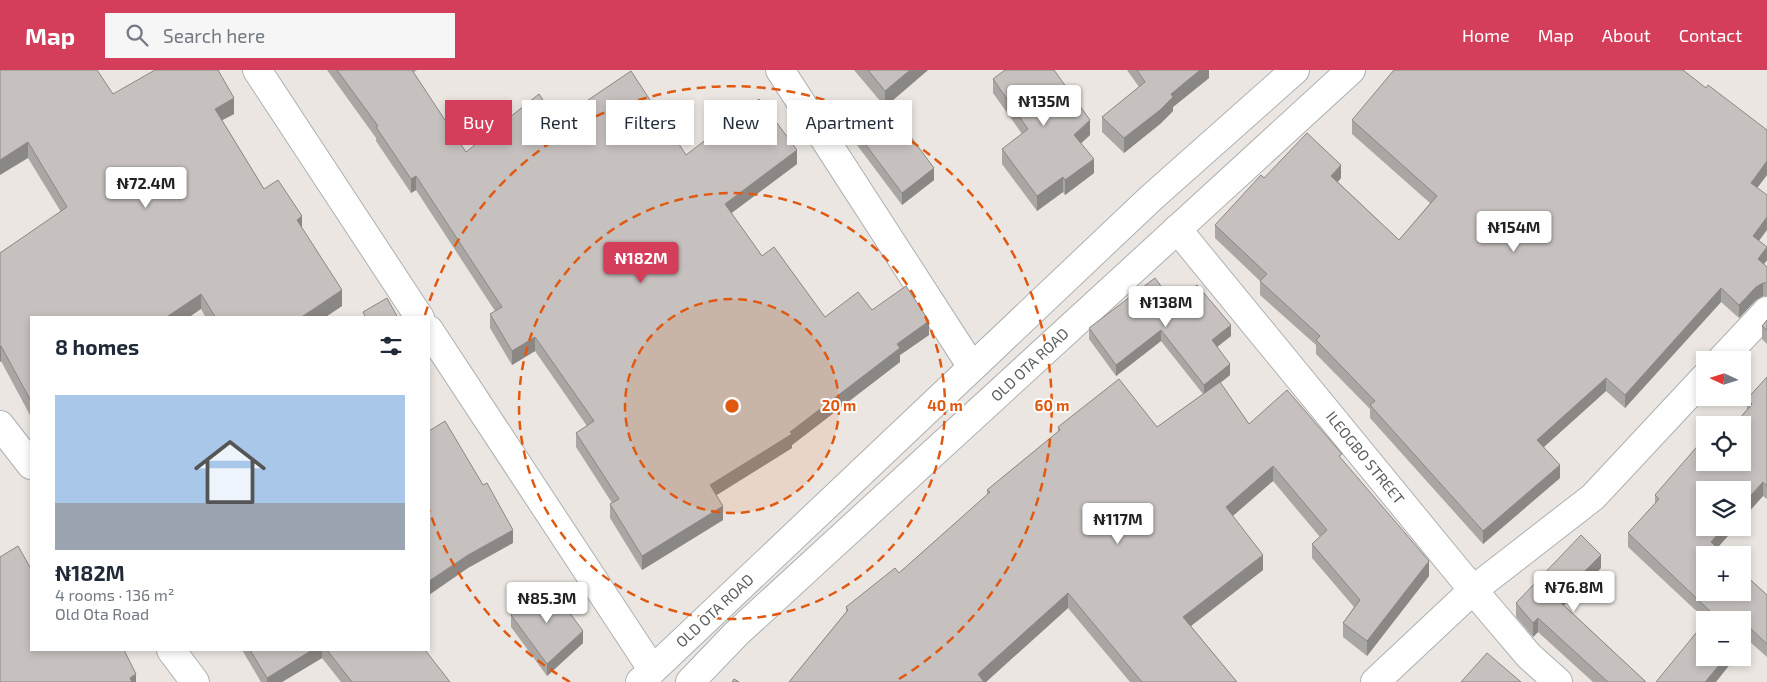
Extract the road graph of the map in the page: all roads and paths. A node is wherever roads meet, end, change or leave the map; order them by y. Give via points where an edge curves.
1 (257, 70) edge
2 (780, 70) edge
3 (1295, 70) edge
4 (1351, 70) edge
5 (1177, 229) junction
6 (1767, 311) edge
7 (419, 316) edge
8 (430, 332) edge
9 (1729, 351) edge
10 (972, 367) junction
11 (1696, 387) edge
12 (0, 425) edge
13 (30, 463) edge
14 (1473, 590) junction
15 (172, 651) edge
16 (646, 675) edge
17 (195, 682) edge
18 (690, 682) edge
19 (1375, 682) edge
20 (1558, 682) edge

1 - 7 street
2 - 10 street
3 - 10 street, OLD OTA ROAD via 1151,198
4 - 5 street, OLD OTA ROAD
5 - 14 street, ILEOGBO STREET
5 - 18 street, OLD OTA ROAD via 736,634
6 - 9 street
8 - 16 street
10 - 16 street, OLD OTA ROAD
11 - 14 street via 1593,497
12 - 13 street
14 - 19 street
14 - 20 street, ILEOGBO STREET via 1529,656
15 - 17 street

